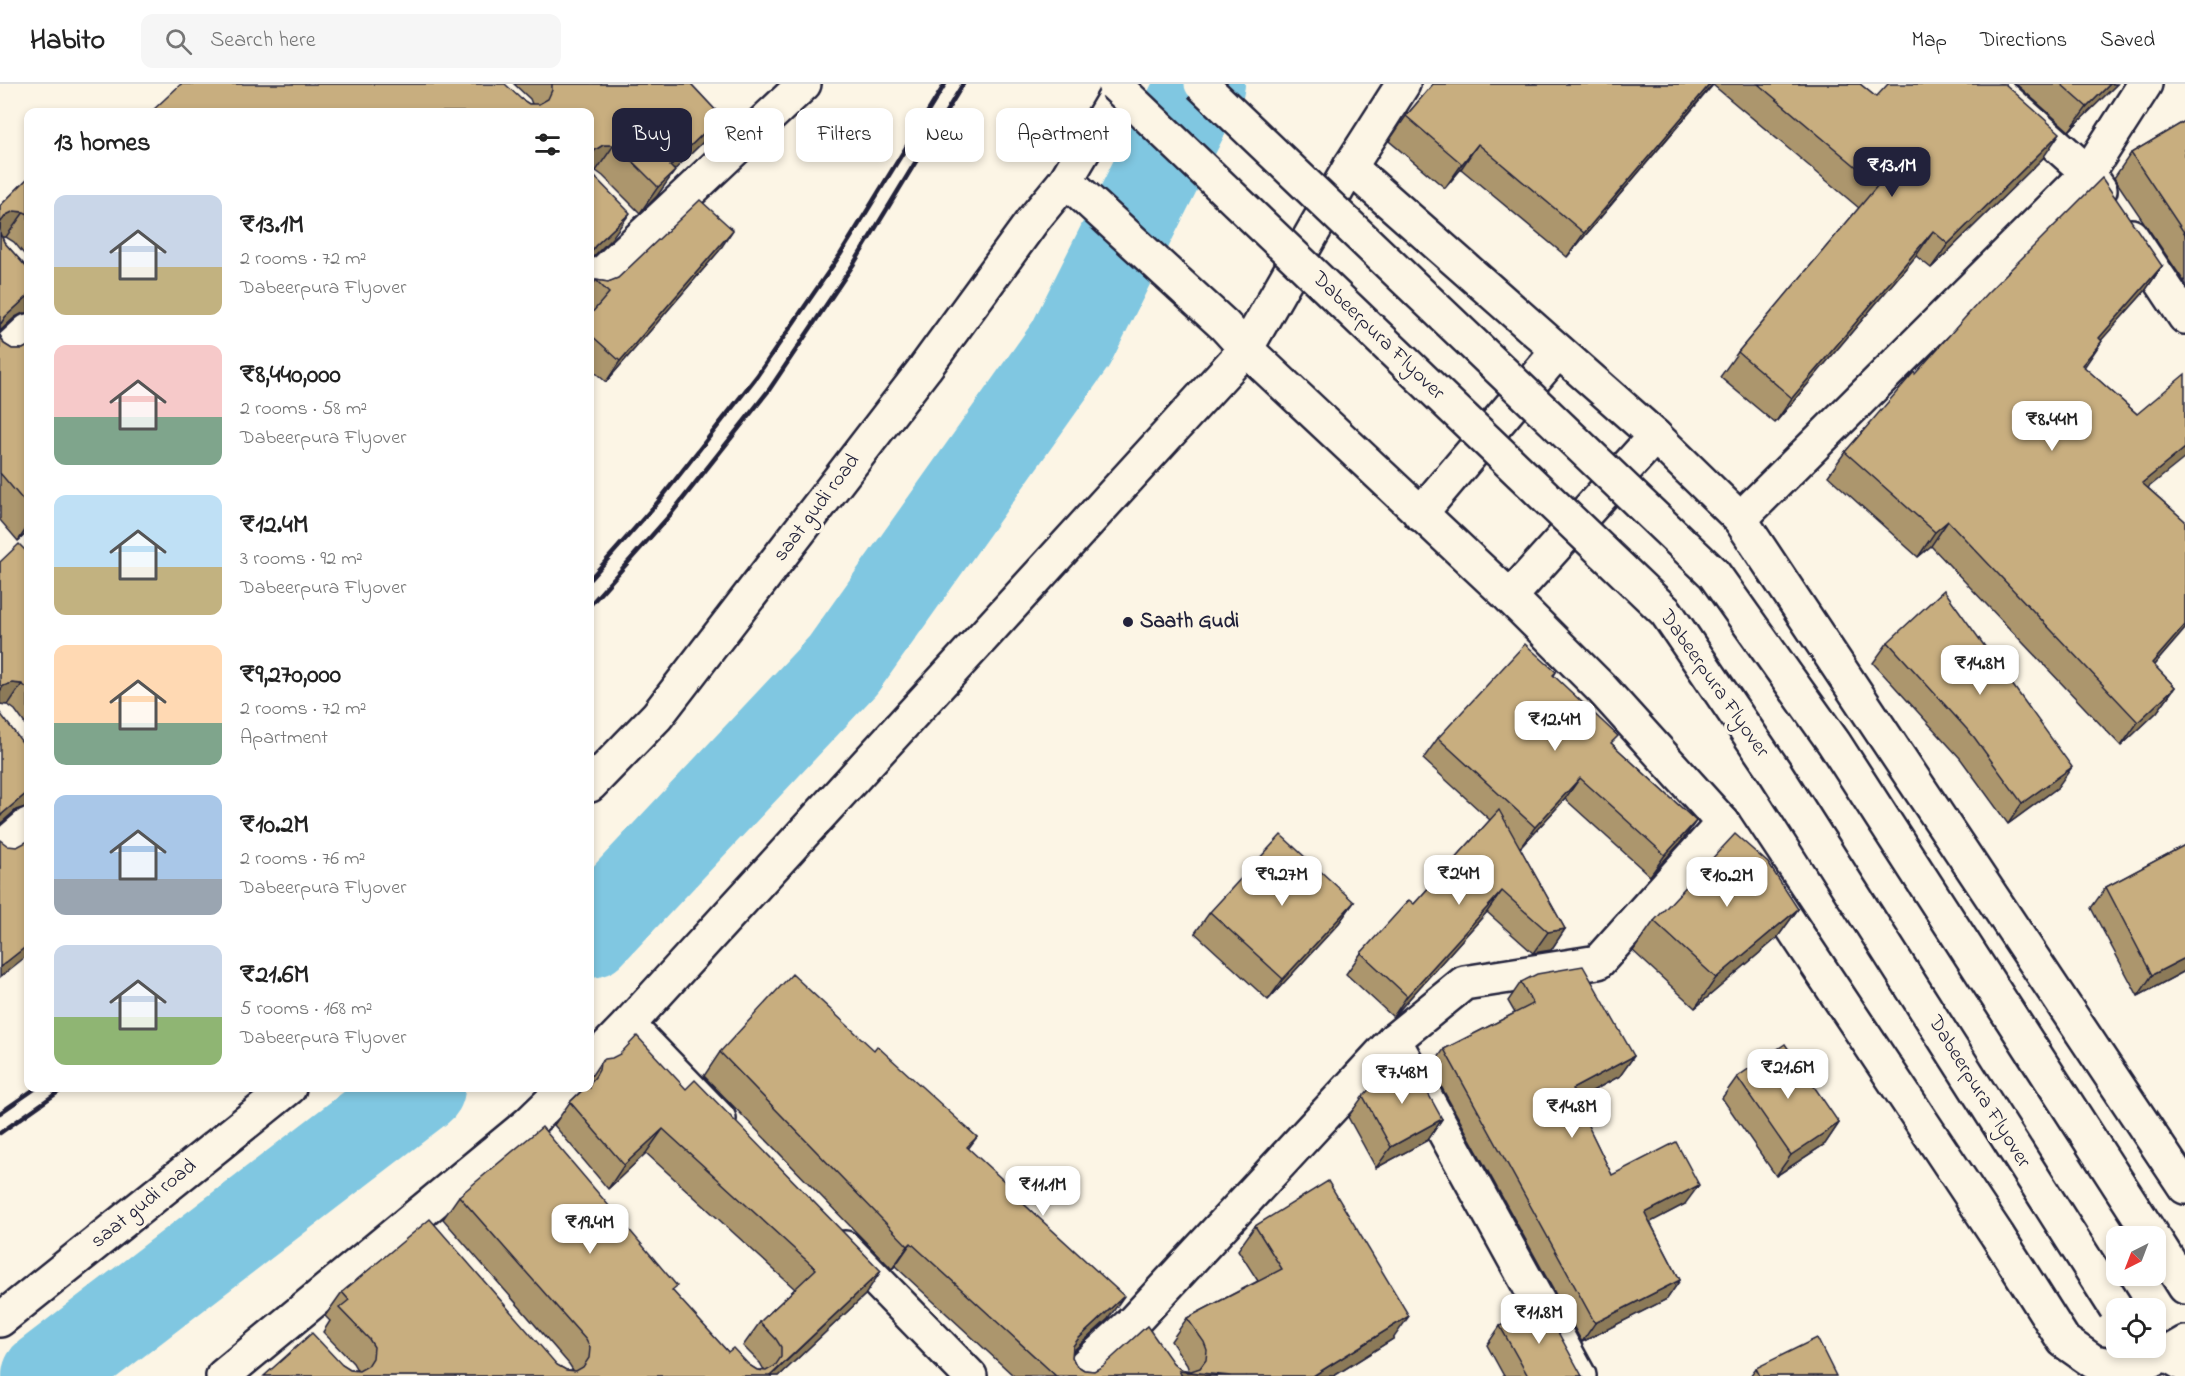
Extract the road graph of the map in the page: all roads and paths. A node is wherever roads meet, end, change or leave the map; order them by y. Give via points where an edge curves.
1 (804, 84) edge
2 (1114, 84) edge
3 (1123, 84) edge
4 (1201, 84) edge
5 (1403, 84) edge
6 (1988, 84) edge
7 (2141, 86) edge
8 (1350, 167) junction
9 (2088, 172) junction
10 (1073, 186) junction
11 (594, 280) edge
12 (2185, 316) edge
13 (24, 335) edge
14 (1246, 349) junction
15 (1558, 351) junction
16 (0, 357) edge
17 (1655, 436) junction
18 (1420, 514) junction
19 (1740, 519) junction
20 (1510, 597) junction
21 (594, 781) edge
22 (1723, 823) junction
23 (24, 828) edge
24 (0, 849) edge
25 (628, 1026) junction
26 (1394, 1040) junction
27 (594, 1060) edge
28 (284, 1092) edge
29 (561, 1092) edge
30 (528, 1124) junction
31 (741, 1141) edge
32 (550, 1151) edge
33 (2185, 1187) edge
34 (822, 1224) edge
35 (2146, 1226) edge
36 (2166, 1257) edge
37 (2185, 1287) edge
38 (2110, 1298) edge
39 (0, 1320) edge
40 (1134, 1321) junction
41 (1153, 1348) edge
42 (2172, 1352) edge
43 (223, 1376) edge
44 (970, 1376) edge
45 (1074, 1376) edge
46 (1580, 1376) edge

1 - 11 street via 630,230
2 - 38 street, Dabeerpura Flyover, bridge via 1666,612 1775,772
3 - 10 street, saat gudi road
4 - 35 street, bridge via 1714,574 1834,743
5 - 8 street
6 - 9 street
7 - 9 street
8 - 14 street
8 - 15 street
9 - 12 street
9 - 19 street
10 - 14 street
10 - 21 street, saat gudi road via 1033,220 925,368 657,716
13 - 16 street
14 - 18 street
14 - 25 street
15 - 17 street
15 - 18 street
17 - 19 street
17 - 20 street
18 - 20 street
19 - 33 street
20 - 22 street via 1602,689
22 - 26 street via 1598,962 1464,983
22 - 42 street via 2064,1341 2094,1362 2130,1368
23 - 24 street
25 - 27 street
25 - 31 street
26 - 40 street
26 - 46 street
28 - 39 street, saat gudi road
29 - 30 street
30 - 32 street
30 - 43 street via 424,1226 299,1334
34 - 44 street
36 - 37 street
40 - 41 street
40 - 45 street

